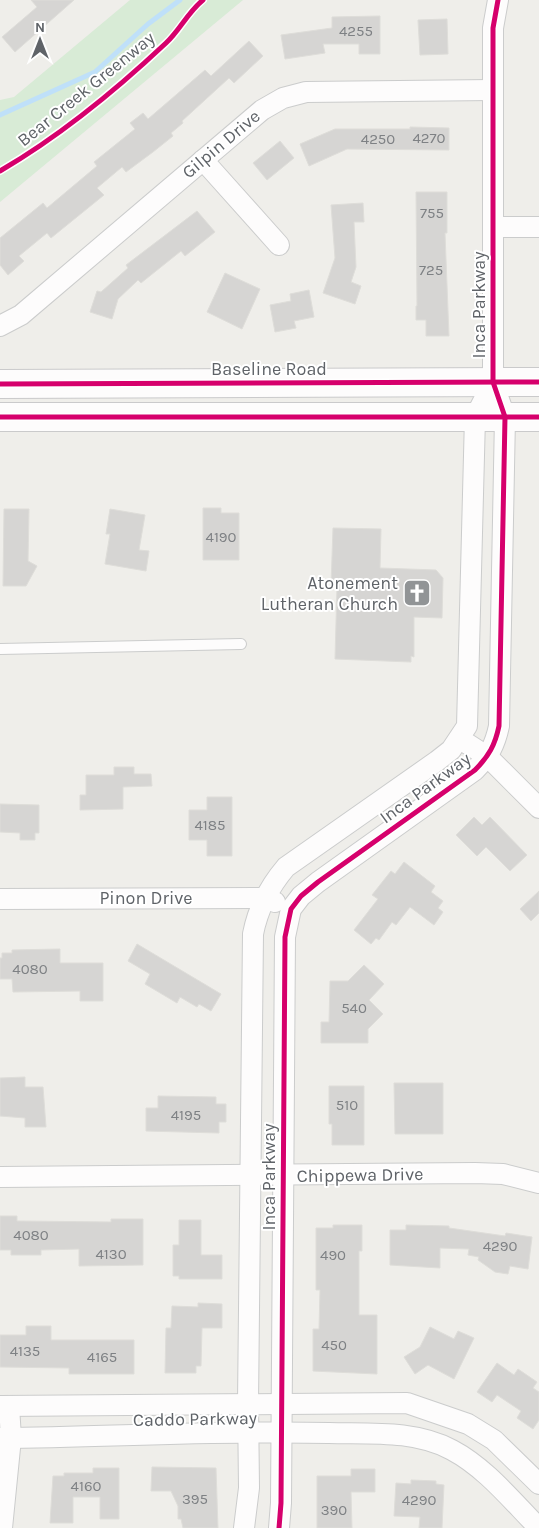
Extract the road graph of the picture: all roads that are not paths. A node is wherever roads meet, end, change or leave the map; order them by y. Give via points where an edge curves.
1 (498, 0) edge
2 (492, 90) junction
3 (203, 160) junction
4 (493, 227) junction
5 (539, 227) edge
6 (279, 245) dead end
7 (0, 326) edge
8 (492, 382) junction
9 (539, 382) edge
10 (0, 384) edge
11 (0, 417) edge
12 (475, 417) junction
13 (505, 417) junction
14 (539, 417) edge
15 (241, 644) dead end
16 (0, 649) edge
17 (460, 739) junction
18 (488, 757) junction
19 (539, 808) edge
20 (264, 898) junction
21 (0, 899) edge
22 (291, 909) junction
23 (251, 1176) junction
24 (283, 1176) junction
25 (0, 1177) edge
26 (539, 1183) edge
27 (248, 1403) junction
28 (282, 1403) junction
29 (5, 1406) edge
30 (282, 1431) junction
31 (249, 1432) junction
32 (6, 1438) edge
33 (539, 1484) edge
34 (2, 1528) edge
35 (244, 1528) edge
36 (279, 1528) edge
37 (539, 1528) edge

1 - 2 street, Inca Parkway via 493,28
2 - 3 street, Gilpin Drive via 306,92 283,98 262,110
2 - 4 street, Inca Parkway
3 - 6 street
3 - 7 street, Gilpin Drive via 20,315
4 - 5 street
4 - 8 street, Inca Parkway
8 - 9 main road, Baseline Road
8 - 10 main road, Baseline Road
8 - 12 street, Inca Parkway
8 - 13 street, Inca Parkway
11 - 12 main road
12 - 13 main road
12 - 17 street, Inca Parkway via 467,726
13 - 14 main road
13 - 18 street, Inca Parkway via 500,705 496,741
15 - 16 lane
17 - 18 street
17 - 20 street, Inca Parkway via 437,761 286,868
18 - 19 street
18 - 22 street, Inca Parkway via 475,770 318,882
20 - 21 street, Pinon Drive
20 - 22 street, Pinon Drive
20 - 23 street, Inca Parkway via 253,934
22 - 24 street, Inca Parkway via 285,937
23 - 24 street, Chippewa Drive
23 - 25 street, Chippewa Drive
23 - 27 street, Inca Parkway
24 - 26 street, Chippewa Drive via 502,1174
24 - 28 street, Inca Parkway
27 - 28 street, Caddo Parkway
27 - 29 street, Caddo Parkway
27 - 31 street, Inca Parkway
28 - 30 street, Inca Parkway
28 - 33 street, Caddo Parkway via 407,1403 438,1412 468,1424 494,1440
29 - 32 street
30 - 31 street, Caddo Parkway
30 - 36 street, Inca Parkway
30 - 37 street, Caddo Parkway via 396,1435 425,1440 452,1450 483,1471
31 - 32 street, Caddo Parkway
31 - 35 street, Inca Parkway via 249,1488
32 - 34 street

